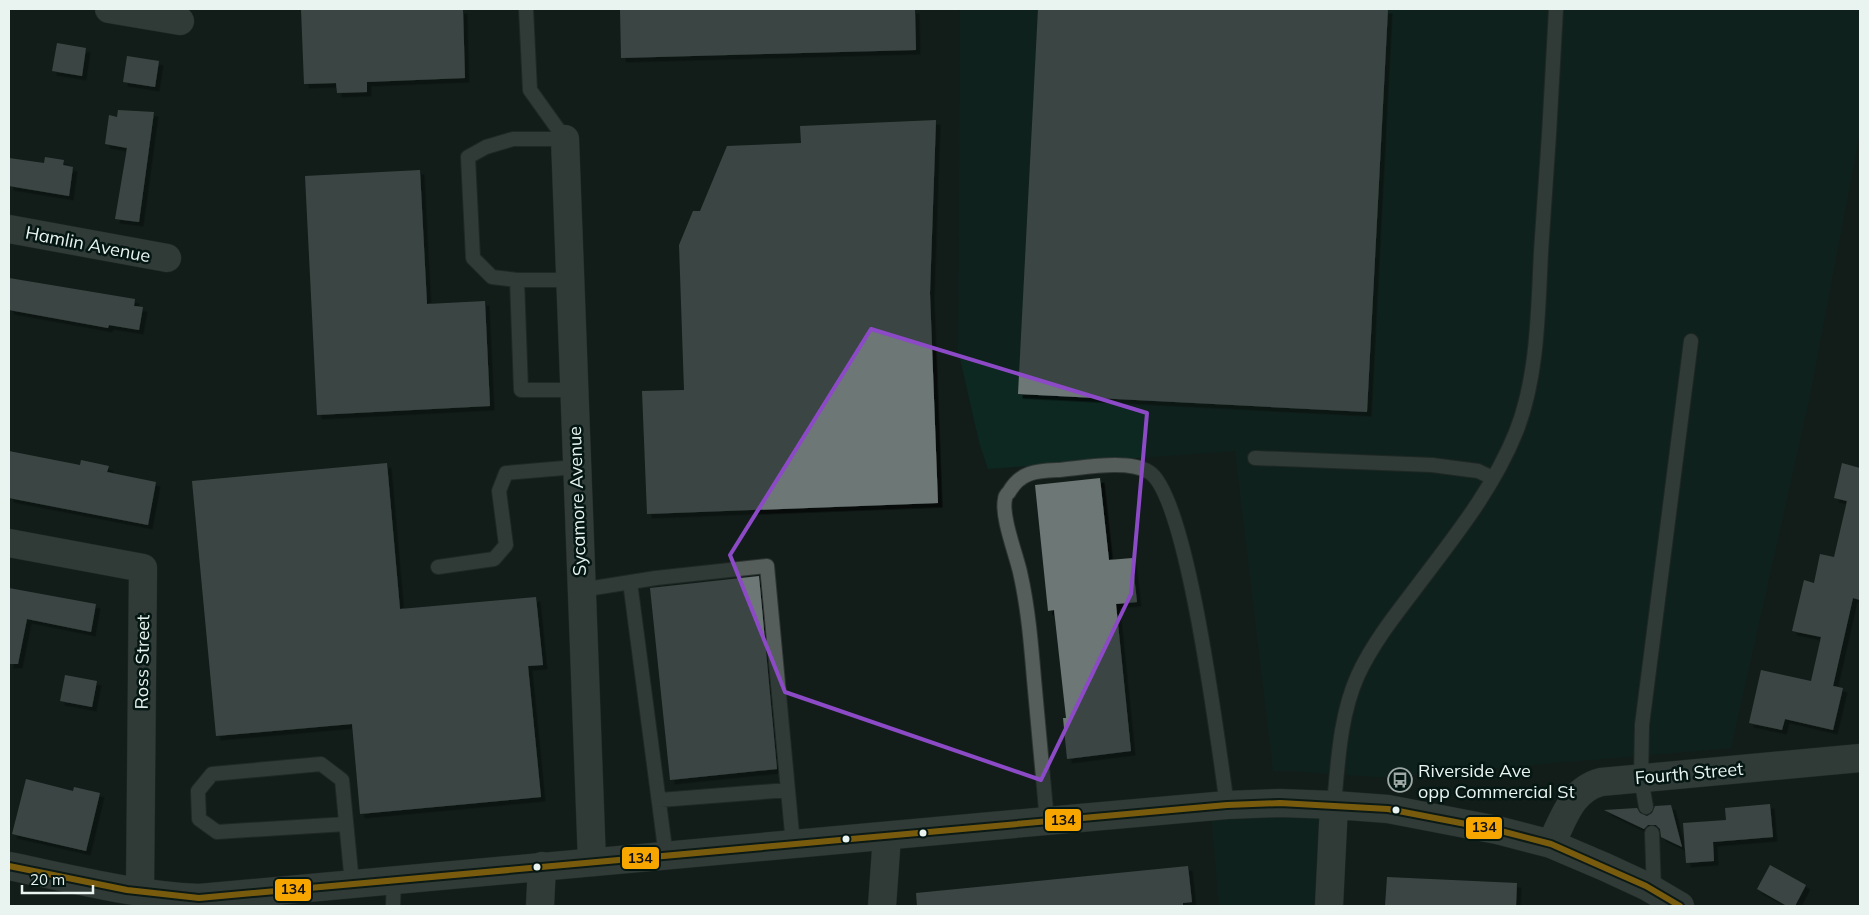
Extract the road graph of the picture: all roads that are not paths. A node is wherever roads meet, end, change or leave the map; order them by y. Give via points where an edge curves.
1 (109, 9) edge
2 (526, 9) edge
3 (1556, 9) edge
4 (180, 21) dead end
5 (565, 139) junction
6 (9, 229) edge
7 (167, 258) dead end
8 (517, 280) junction
9 (570, 280) junction
10 (1691, 341) dead end
11 (574, 390) junction
12 (1255, 458) dead end
13 (576, 467) junction
14 (1493, 478) junction
15 (9, 543) edge
16 (438, 567) dead end
17 (630, 582) junction
18 (581, 590) junction
19 (1860, 758) edge
20 (1641, 778) junction
21 (788, 790) junction
22 (660, 800) junction
23 (1334, 804) junction
24 (1227, 805) junction
25 (1646, 807) dead end
26 (1047, 821) junction
27 (346, 824) junction
28 (1652, 833) dead end
29 (887, 836) junction
30 (793, 844) junction
31 (1551, 844) junction
32 (666, 856) junction
33 (592, 862) junction
34 (9, 866) edge
35 (542, 866) junction
36 (394, 879) junction
37 (352, 883) junction
38 (1654, 891) junction
39 (140, 892) junction
40 (199, 902) edge
41 (393, 906) edge
42 (540, 906) edge
43 (882, 906) edge
44 (1329, 906) edge
45 (1680, 906) edge

1 - 4 street
2 - 5 lane via 530,90
3 - 14 lane via 1535,348 1521,419
5 - 8 lane via 513,139 468,157 473,258 492,277
5 - 9 street, Sycamore Avenue
6 - 7 street, Hamlin Avenue
8 - 9 lane
8 - 11 lane via 521,390
9 - 11 street, Sycamore Avenue
10 - 20 lane via 1642,725
11 - 13 street, Sycamore Avenue
12 - 14 lane via 1432,465 1478,471
13 - 16 lane via 506,473 499,491 506,545 494,559
13 - 18 street, Sycamore Avenue
14 - 23 lane via 1462,526 1378,637 1358,676 1341,737
15 - 39 street, Ross Street via 142,568
17 - 18 lane
17 - 21 lane via 767,566
17 - 22 lane
18 - 33 street, Sycamore Avenue
19 - 20 street, Fourth Street
20 - 25 lane
20 - 31 street, Fourth Street via 1601,782 1584,789 1570,805
21 - 22 lane
21 - 30 lane
22 - 32 lane
23 - 24 street
23 - 31 street via 1443,818
23 - 44 street
24 - 26 street
24 - 26 lane via 1185,552 1163,487 1150,472 1131,464 1042,471 1026,474 1014,482 1005,499 1006,523 1026,598
26 - 29 street
27 - 27 lane via 342,780 321,764 212,774 198,791 199,819 217,832
27 - 37 lane
28 - 38 lane
29 - 30 street
29 - 43 street
30 - 32 street
31 - 38 street
32 - 33 street
33 - 35 street
34 - 39 street
35 - 36 street
35 - 42 street
36 - 37 street
36 - 41 lane
37 - 40 street
38 - 45 street
39 - 40 street

